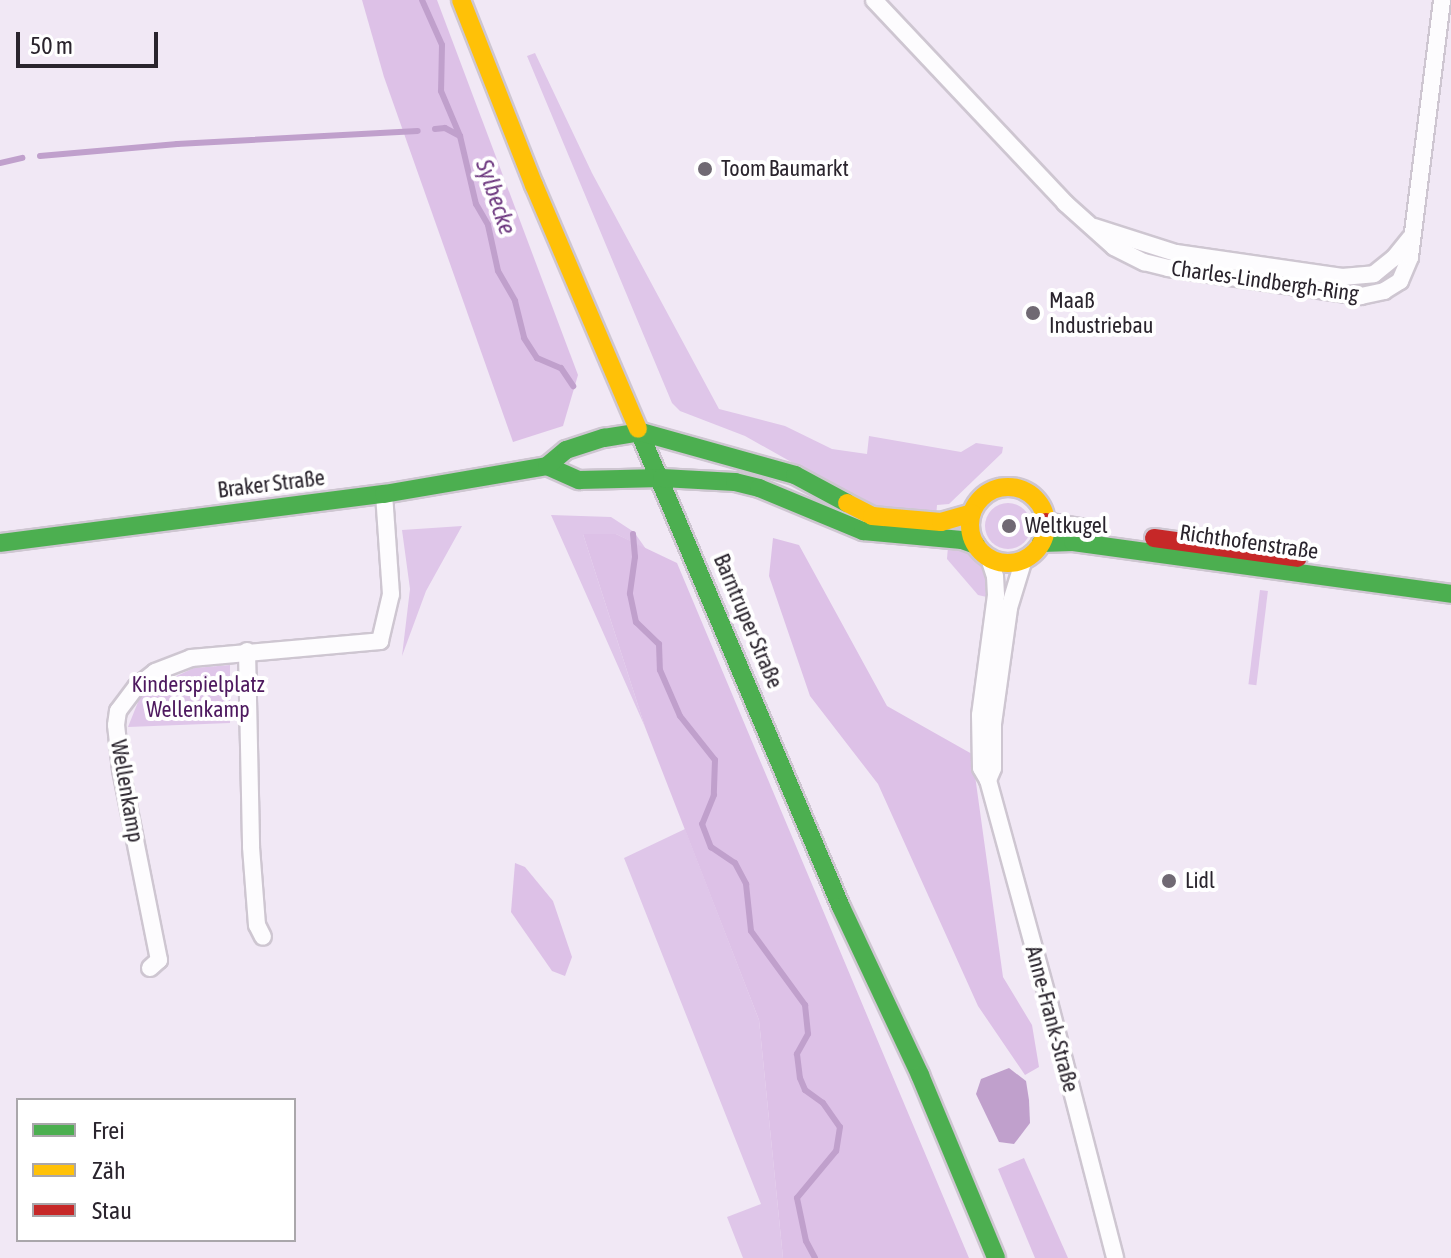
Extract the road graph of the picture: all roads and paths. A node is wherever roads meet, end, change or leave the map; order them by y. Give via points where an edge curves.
1 (461, 0) edge
2 (874, 0) edge
3 (1442, 0) edge
4 (641, 432) junction
5 (547, 466) junction
6 (662, 478) junction
7 (384, 494) junction
8 (972, 513) junction
9 (1046, 522) junction
10 (0, 543) edge
11 (1041, 543) junction
12 (982, 551) junction
13 (1024, 559) junction
14 (1451, 579) edge
15 (1451, 594) edge
16 (247, 651) junction
17 (988, 780) junction
18 (263, 937) dead end
19 (150, 968) dead end
20 (996, 1258) edge
21 (1115, 1258) edge

1 - 4 street, Barntruper Straße
2 - 3 street, Charles-Lindbergh-Ring via 1065,203 1094,227 1176,253 1363,277 1383,268 1410,238
4 - 5 street, Braker Straße via 566,450
4 - 6 street, Barntruper Straße
4 - 8 street via 795,475 872,516 941,522
5 - 6 street via 579,480
5 - 7 street, Braker Straße
6 - 12 street via 735,482 863,531 962,540
6 - 20 street, Barntruper Straße via 841,907
7 - 10 street, Braker Straße
7 - 16 street, Wellenkamp via 391,594 380,641
8 - 9 street via 987,493 1016,488 1039,503
8 - 12 street via 971,535
9 - 11 street
9 - 14 street, Richthofenstraße
11 - 13 street
11 - 15 street, Richthofenstraße via 1073,542
12 - 13 street via 1003,562
12 - 17 street, Anne-Frank-Straße via 995,576 996,595 980,747
13 - 17 street, Anne-Frank-Straße via 1009,608
16 - 18 street via 251,847 257,925
16 - 19 street, Wellenkamp via 191,658 155,672 118,711 121,770 159,960
17 - 21 street, Anne-Frank-Straße

